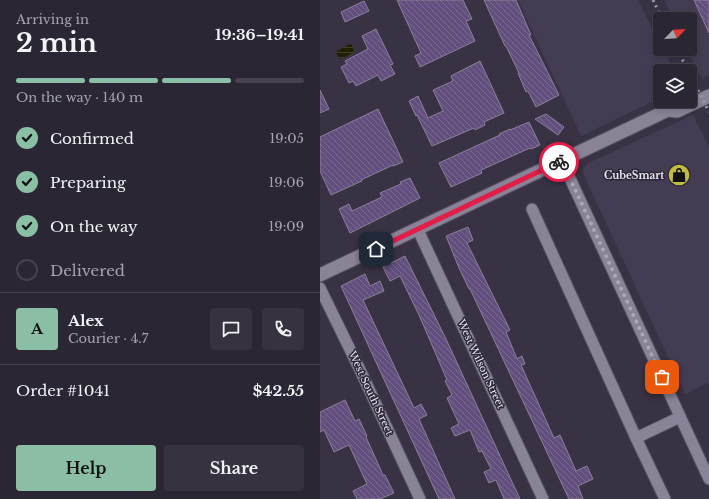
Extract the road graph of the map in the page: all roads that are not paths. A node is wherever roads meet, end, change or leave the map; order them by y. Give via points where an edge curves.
1 (709, 86) edge
2 (697, 92) edge
3 (709, 96) edge
4 (697, 102) edge
5 (669, 108) edge
6 (675, 108) edge
7 (683, 108) edge
8 (562, 161) junction
9 (532, 209) dead end
10 (418, 230) junction
11 (320, 275) edge
12 (320, 288) edge
13 (680, 417) junction
14 (636, 438) junction
15 (709, 479) edge
16 (420, 499) edge
17 (544, 499) edge
18 (665, 499) edge

1 - 2 street
3 - 4 street
5 - 8 street
6 - 7 street via 677,111
8 - 10 street
8 - 13 street
9 - 14 street
10 - 11 street
10 - 17 street, West Wilson Street
12 - 16 street, West South Street
13 - 14 street
13 - 15 street
14 - 18 street

